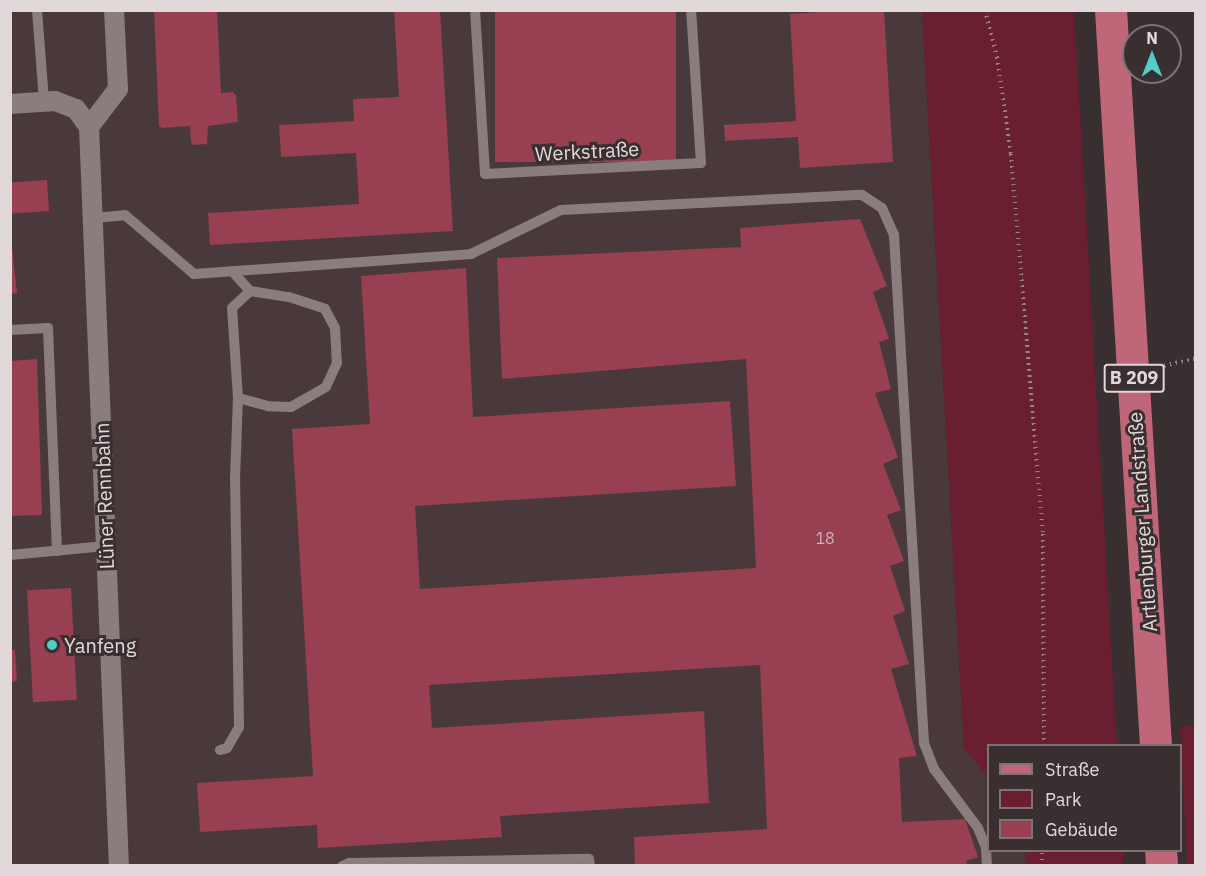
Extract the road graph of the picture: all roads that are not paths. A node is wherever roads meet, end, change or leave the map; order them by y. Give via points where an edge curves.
1 (37, 10) edge
2 (114, 10) edge
3 (475, 10) edge
4 (691, 10) edge
5 (1111, 10) edge
6 (44, 102) junction
7 (10, 104) edge
8 (89, 127) junction
9 (93, 218) junction
10 (232, 272) junction
11 (250, 291) junction
12 (10, 330) edge
13 (238, 398) junction
14 (106, 546) junction
15 (57, 551) junction
16 (10, 555) edge
17 (1156, 744) edge
18 (220, 750) dead end
19 (119, 866) edge
20 (342, 866) edge
21 (590, 866) edge
22 (987, 866) edge

1 - 6 lane
2 - 8 street via 118,89
3 - 4 lane, Werkstraße via 485,174 702,163
5 - 17 main road, Artlenburger Landstraße / B 209
6 - 7 street
6 - 8 street via 76,109
8 - 9 street, Lüner Rennbahn
9 - 10 lane via 125,214 194,274
9 - 14 street, Lüner Rennbahn
10 - 11 lane
10 - 22 lane via 471,254 561,210 862,195 882,208 894,235 924,743 934,769 978,828 986,848
11 - 13 lane via 232,308
11 - 13 lane via 289,297 325,309 335,328 337,363 326,387 291,407
12 - 15 lane via 48,328
13 - 18 lane via 235,479 239,727 227,748
14 - 15 lane
14 - 19 street, Lüner Rennbahn
15 - 16 lane
20 - 21 lane via 590,859

